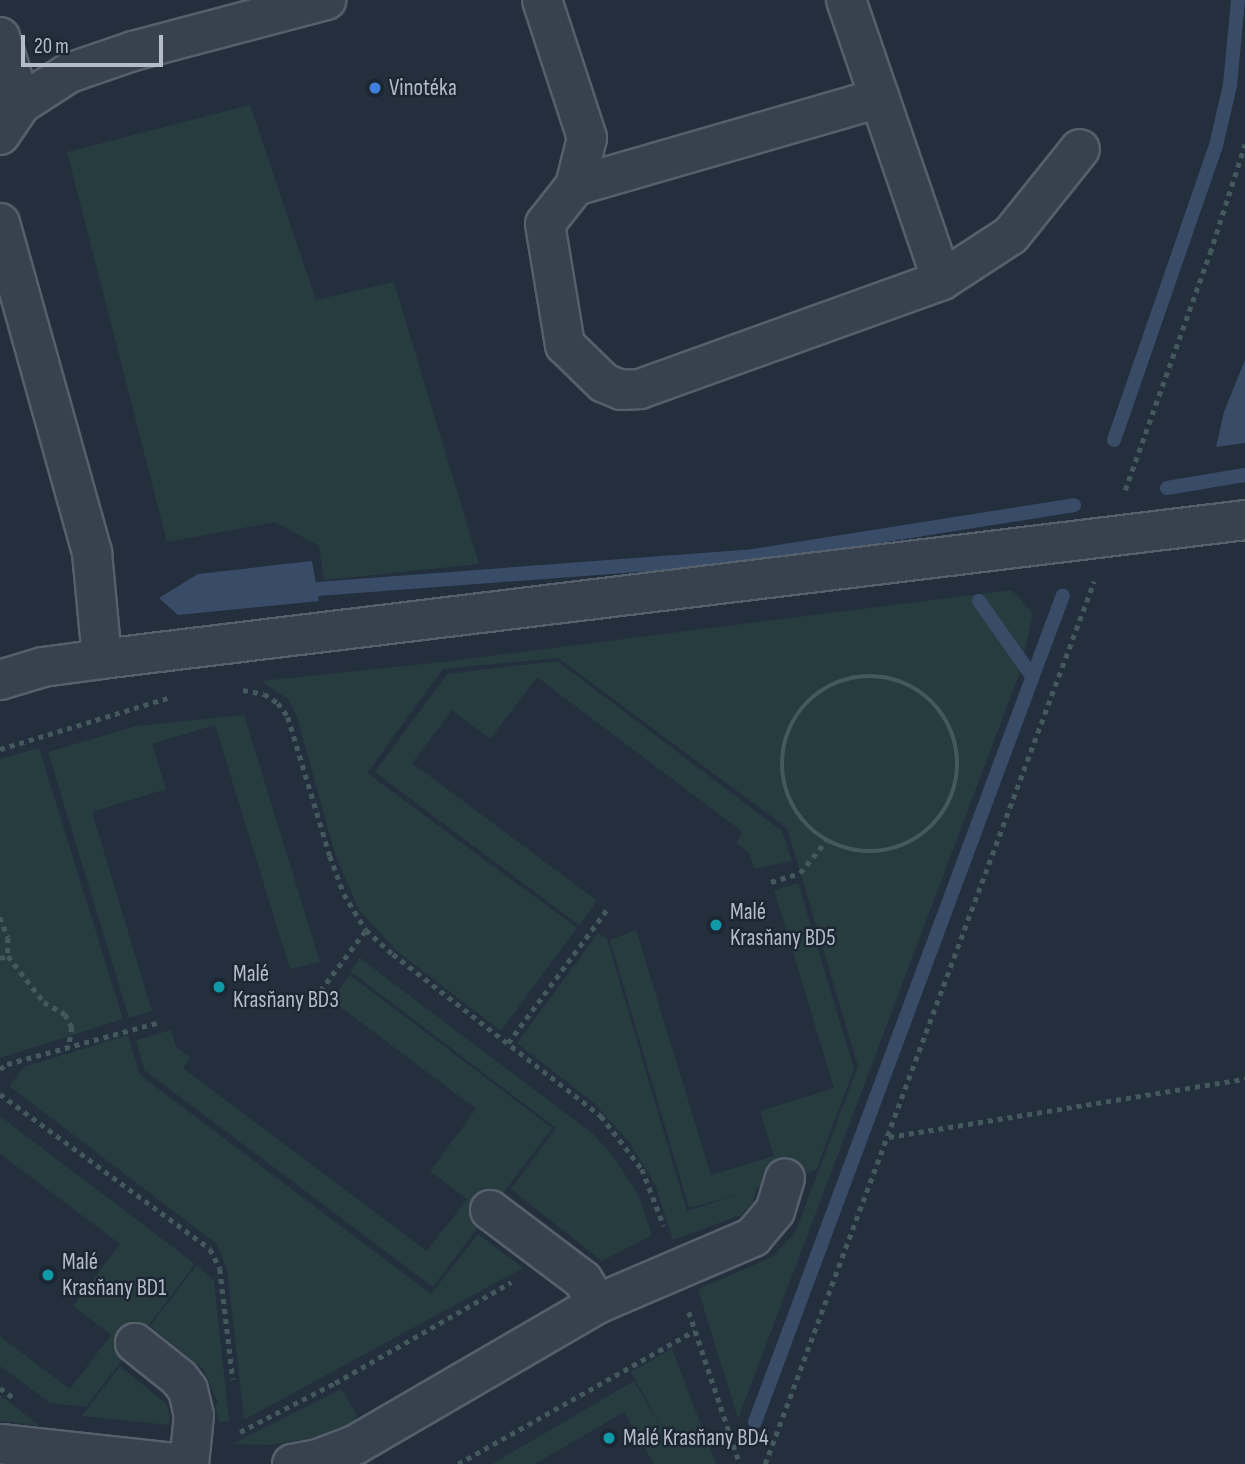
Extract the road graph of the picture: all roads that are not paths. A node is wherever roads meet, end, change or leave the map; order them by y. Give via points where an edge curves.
1 (326, 0) edge
2 (542, 0) edge
3 (846, 0) edge
4 (261, 8) edge
5 (0, 37) edge
6 (880, 98) junction
7 (21, 104) junction
8 (0, 135) edge
9 (1080, 149) dead end
10 (575, 186) junction
11 (0, 223) edge
12 (942, 280) junction
13 (1245, 520) edge
14 (102, 659) junction
15 (0, 680) edge
16 (785, 1179) dead end
17 (490, 1210) dead end
18 (597, 1304) junction
19 (135, 1343) dead end
20 (0, 1444) edge
21 (188, 1455) edge
22 (292, 1464) edge

1 - 4 street
2 - 10 street via 587,138
3 - 6 street
4 - 7 street via 69,73
5 - 7 street
6 - 10 street
6 - 12 street
7 - 8 street
9 - 12 street via 1011,235
10 - 12 street via 545,223 565,345 604,383 621,390 640,389
11 - 14 street via 92,553
13 - 14 street
14 - 15 street via 43,667
16 - 18 street via 775,1211 753,1237
17 - 18 street via 583,1280
18 - 22 street via 355,1445
19 - 21 street via 188,1390 194,1415
20 - 21 street

